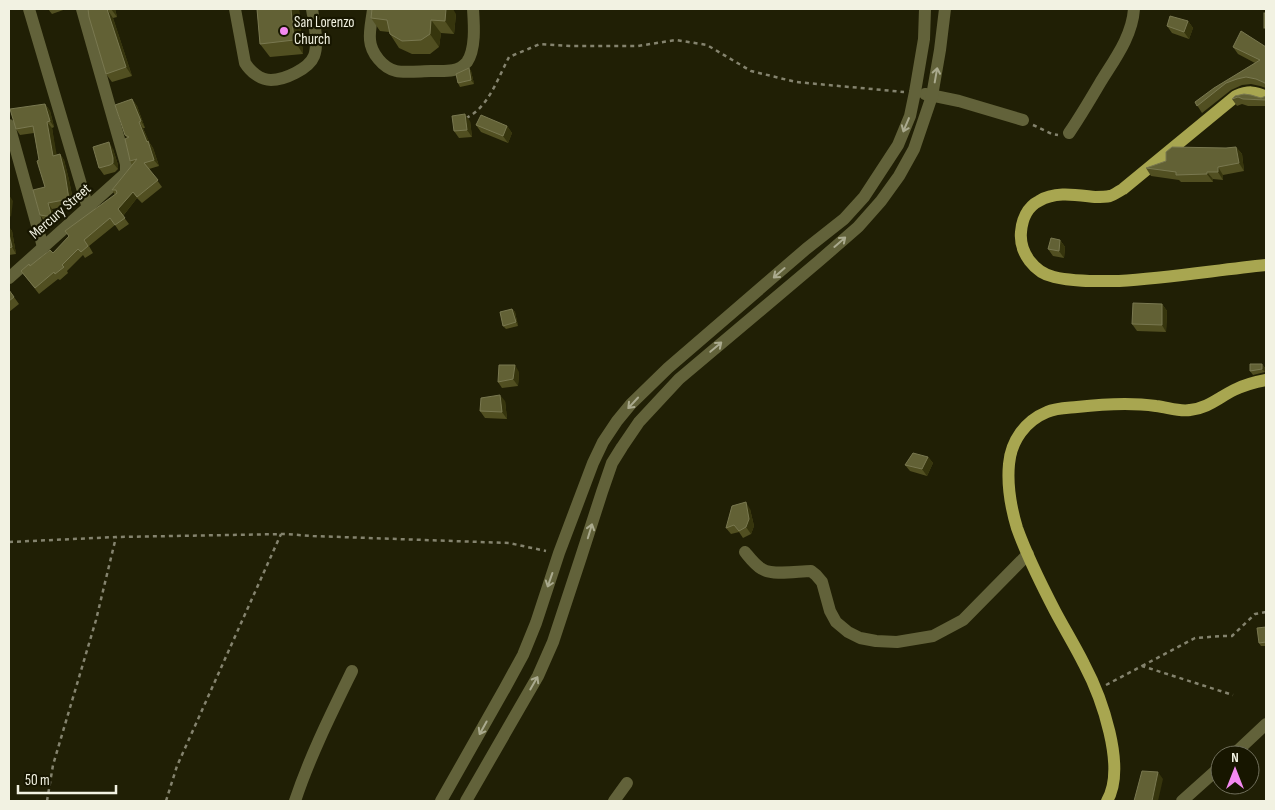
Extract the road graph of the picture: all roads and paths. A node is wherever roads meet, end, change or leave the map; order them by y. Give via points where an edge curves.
1 (29, 9) edge
2 (82, 9) edge
3 (235, 9) edge
4 (312, 9) edge
5 (373, 9) edge
6 (473, 9) edge
7 (926, 9) edge
8 (945, 9) edge
9 (1134, 9) edge
10 (915, 92) junction
11 (932, 96) junction
12 (1266, 97) edge
13 (1023, 120) joint
14 (459, 121) edge
15 (9, 125) edge
16 (1069, 133) joint
17 (88, 208) junction
18 (43, 247) junction
19 (806, 249) junction
20 (819, 261) junction
21 (1266, 265) edge
22 (9, 278) edge
23 (668, 368) junction
24 (679, 379) junction
25 (1266, 380) edge
26 (282, 534) junction
27 (116, 537) junction
28 (9, 542) edge
29 (744, 552) dead end
30 (559, 553) junction
31 (1028, 554) junction
32 (581, 557) junction
33 (1266, 612) edge
34 (1142, 666) junction
35 (352, 671) dead end
36 (1096, 690) junction
37 (1233, 695) dead end
38 (1266, 724) edge
39 (1244, 745) edge
40 (1210, 776) edge
41 (627, 782) dead end
42 (47, 801) edge
43 (166, 801) edge
44 (295, 801) edge
45 (441, 801) edge
46 (466, 801) edge
47 (614, 801) edge
48 (1107, 801) edge
49 (1182, 801) edge

1 - 17 street
2 - 17 street, Mercury Street via 126,164 124,176
3 - 4 street via 246,63 255,74 270,80 299,71 312,60 316,47
5 - 6 street via 370,40 384,64 396,71 452,72 468,60 472,50
7 - 10 street
11 -> 8 street
9 - 16 street via 1128,37
10 - 11 street
10 - 14 path via 796,82 750,71 707,45 676,40 638,46 540,44 508,57 485,103 472,116
10 -> 19 street via 910,116 898,144 864,197 844,219
11 - 13 street
20 -> 11 street via 858,226 899,176 914,149
12 - 21 main road via 1258,92 1236,96 1123,189 1110,196 1063,194 1038,201 1026,213 1021,238 1023,248 1039,271 1070,280 1146,279
13 - 16 path via 1052,134 1062,136
15 - 18 street
17 - 18 street, Mercury Street
18 - 22 street, Mercury Street
19 - 20 street
19 -> 23 street
24 -> 20 street
23 - 24 street
23 -> 30 street via 631,404 603,442
32 -> 24 street via 612,463 639,422
25 - 31 main road via 1233,391 1202,408 1187,411 1120,404 1049,411 1033,419 1014,442 1008,475 1012,510
26 - 27 path
26 - 30 path via 509,543
26 - 43 path via 177,766
27 - 28 path
27 - 42 path via 96,620 53,765
29 - 31 street via 764,571 811,572 816,575 822,582 836,622 848,632 876,642 933,636 963,620
30 - 32 street
30 -> 45 street via 523,655
31 - 36 main road
46 -> 32 street via 538,676 553,642
33 - 34 path via 1255,614 1232,636 1195,638
34 - 36 path
34 - 37 path
35 - 44 street via 324,727
36 - 48 main road via 1113,745 1114,782
38 - 39 street
40 - 49 street
41 - 47 street

